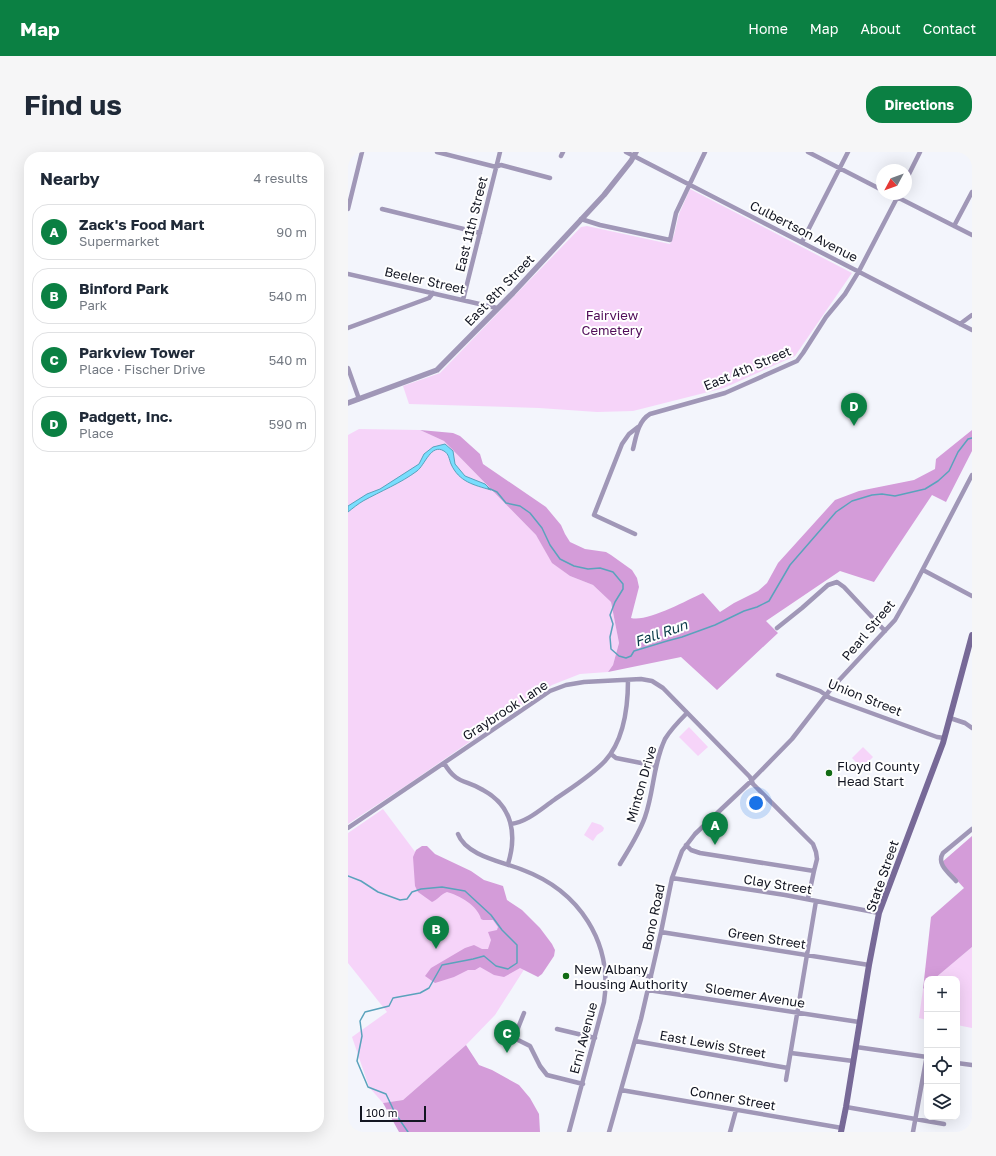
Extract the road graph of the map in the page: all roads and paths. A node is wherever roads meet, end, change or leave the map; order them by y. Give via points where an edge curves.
1 (362, 152) edge
2 (437, 152) edge
3 (500, 152) edge
4 (626, 152) edge
5 (706, 152) edge
6 (808, 152) edge
7 (848, 152) edge
8 (920, 152) edge
9 (635, 154) edge
10 (496, 167) junction
11 (840, 168) junction
12 (912, 168) edge
13 (550, 178) dead end
14 (689, 184) junction
15 (876, 187) edge
16 (972, 192) edge
17 (896, 200) edge
18 (905, 200) edge
19 (348, 209) edge
20 (382, 209) dead end
21 (581, 219) junction
22 (954, 226) junction
23 (480, 233) junction
24 (972, 236) edge
25 (802, 242) junction
26 (859, 271) junction
27 (348, 274) edge
28 (433, 293) junction
29 (463, 300) junction
30 (497, 308) junction
31 (972, 315) edge
32 (960, 324) junction
33 (348, 328) edge
34 (972, 330) edge
35 (348, 368) edge
36 (359, 399) junction
37 (348, 403) edge
38 (639, 425) junction
39 (633, 449) dead end
40 (972, 475) edge
41 (635, 534) dead end
42 (922, 570) junction
43 (972, 596) edge
44 (777, 628) dead end
45 (885, 631) junction
46 (972, 635) edge
47 (778, 675) dead end
48 (628, 680) junction
49 (826, 696) junction
50 (687, 713) junction
51 (950, 718) junction
52 (972, 728) edge
53 (944, 738) junction
54 (611, 754) junction
55 (444, 763) junction
56 (656, 766) junction
57 (752, 779) junction
58 (511, 824) junction
59 (348, 828) edge
60 (972, 830) edge
61 (458, 834) dead end
62 (686, 845) junction
63 (508, 864) junction
64 (620, 864) dead end
65 (814, 871) junction
66 (672, 878) junction
67 (956, 881) dead end
68 (808, 899) junction
69 (816, 901) junction
70 (879, 913) junction
71 (662, 932) junction
72 (807, 955) junction
73 (869, 965) junction
74 (605, 972) junction
75 (651, 977) junction
76 (648, 990) junction
77 (524, 1013) dead end
78 (797, 1013) junction
79 (859, 1022) junction
80 (556, 1029) dead end
81 (595, 1038) junction
82 (635, 1041) junction
83 (856, 1047) junction
84 (791, 1053) junction
85 (924, 1056) edge
86 (853, 1061) junction
87 (960, 1063) edge
88 (972, 1065) edge
89 (788, 1068) junction
90 (924, 1073) edge
91 (786, 1080) dead end
92 (583, 1084) junction
93 (621, 1090) junction
94 (846, 1107) junction
95 (736, 1110) junction
96 (916, 1120) junction
97 (944, 1124) dead end
98 (841, 1130) edge
99 (569, 1132) edge
100 (609, 1132) edge
101 (730, 1132) edge
102 (914, 1132) edge

1 - 19 street
2 - 10 street
3 - 10 street, East 11th Street
4 - 9 street, Culbertson Avenue
5 - 14 street
6 - 11 street
7 - 11 street
8 - 12 street
9 - 14 street, Culbertson Avenue
9 - 21 street, East 8th Street via 604,195
10 - 13 street via 501,165
10 - 23 street, East 11th Street
11 - 15 street
11 - 25 street
14 - 21 street via 676,213 670,240
14 - 25 street, Culbertson Avenue
16 - 22 street
17 - 26 street, East 4th Street
18 - 22 street
20 - 23 street
21 - 30 street, East 8th Street
22 - 24 street
23 - 29 street, East 11th Street
25 - 26 street, Culbertson Avenue
26 - 32 street, Culbertson Avenue
26 - 38 street, East 4th Street via 797,361 725,393 650,414
27 - 28 street, Beeler Street
28 - 29 street, Beeler Street
28 - 33 street via 428,298
29 - 30 street, Beeler Street
30 - 36 street, East 8th Street via 437,370
31 - 32 street
32 - 34 street, Culbertson Avenue
35 - 36 street
36 - 37 street, East 8th Street
38 - 39 street
38 - 41 street, East 4th Street via 623,443 594,515
40 - 42 street, Pearl Street
42 - 43 street
42 - 45 street, Pearl Street via 898,615
44 - 45 street via 828,585 837,582
45 - 49 street, Pearl Street
46 - 51 main road, State Street
47 - 49 street, Union Street via 820,691
48 - 50 street, Graybrook Lane via 641,679 658,684
48 - 54 street via 623,724
48 - 55 street, Graybrook Lane via 584,682 558,688
49 - 53 street, Union Street
49 - 57 street, Pearl Street via 793,737
50 - 56 street, Minton Drive via 666,739
50 - 57 street, Graybrook Lane
51 - 52 street
51 - 53 main road, State Street
53 - 70 main road, State Street
54 - 56 street via 616,758
54 - 58 street via 600,766 556,799 520,822
55 - 58 street via 455,778 492,795 507,813
55 - 59 street, Graybrook Lane
56 - 64 street, Minton Drive via 645,818
57 - 62 street, Bono Road
57 - 65 street, Graybrook Lane via 753,784 813,844 817,859
58 - 63 street via 513,843
60 - 67 street via 940,857 941,863
61 - 63 street, Erni Avenue via 468,847
62 - 65 street via 700,853
62 - 66 street, Bono Road via 680,854
63 - 74 street, Erni Avenue via 548,881 575,904 598,941
65 - 68 street, Graybrook Lane
66 - 68 street, Clay Street
66 - 71 street, Bono Road
68 - 69 street, Clay Street
69 - 70 street, Clay Street
69 - 72 street
70 - 73 main road, State Street
71 - 72 street, Green Street
71 - 75 street, Bono Road
72 - 73 street, Green Street
72 - 78 street
73 - 79 main road, State Street
74 - 75 street via 632,972
74 - 81 street, Erni Avenue via 604,1002
75 - 76 street, Bono Road
76 - 78 street, Sloemer Avenue
76 - 82 street, Bono Road
77 - 92 street via 514,1038 530,1046 547,1075
78 - 79 street, Sloemer Avenue
78 - 84 street
79 - 83 main road, State Street
80 - 81 street
81 - 92 street, Erni Avenue
82 - 89 street, East Lewis Street
82 - 93 street, Bono Road
83 - 85 street
83 - 86 main road, State Street
84 - 86 street
84 - 89 street
86 - 94 main road, State Street
87 - 88 street
89 - 91 street
90 - 96 street
92 - 99 street, Erni Avenue
93 - 95 street, Conner Street
93 - 100 street, Bono Road
94 - 96 street
94 - 98 main road, State Street
95 - 98 street, Conner Street
95 - 101 street
96 - 97 street
96 - 102 street

